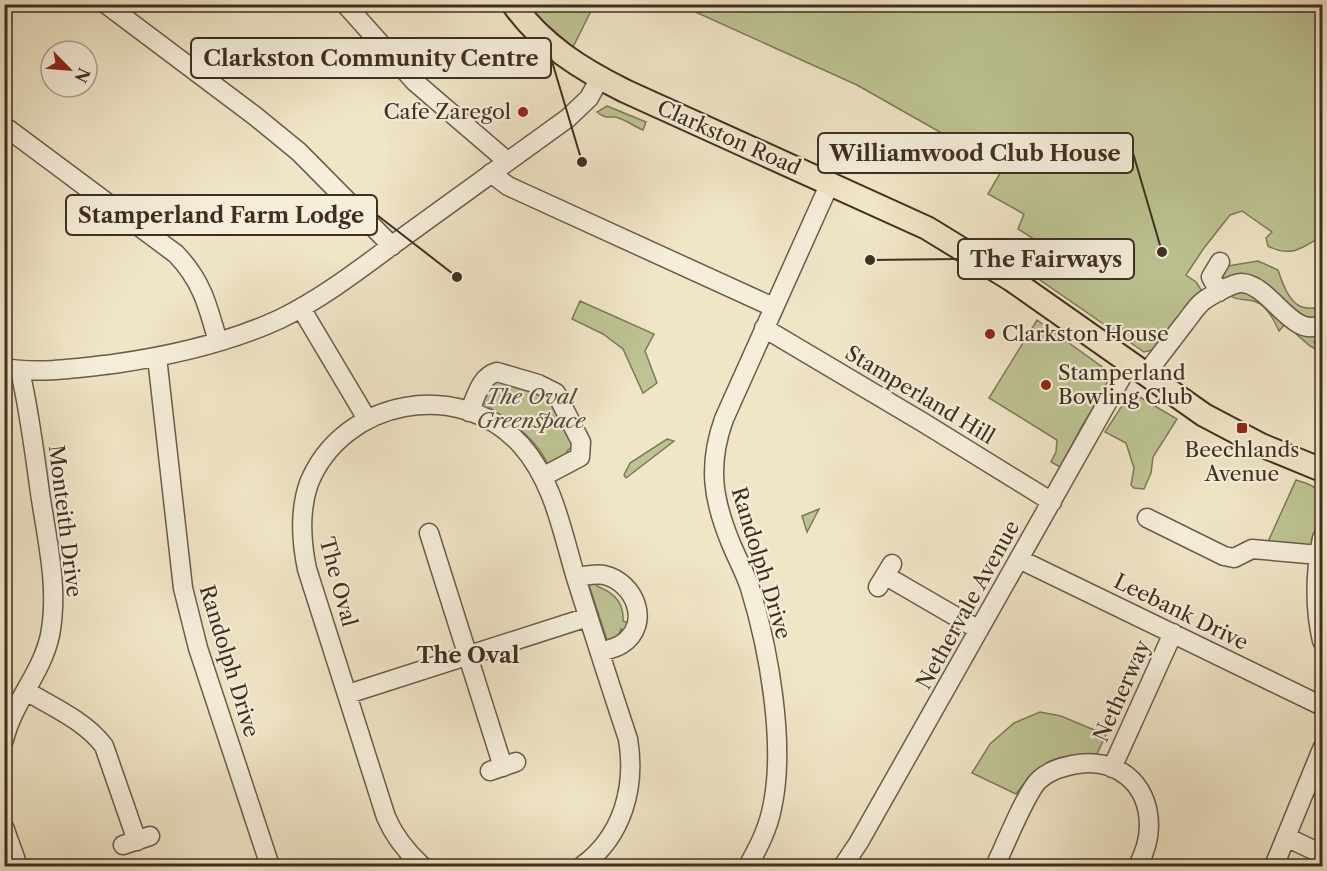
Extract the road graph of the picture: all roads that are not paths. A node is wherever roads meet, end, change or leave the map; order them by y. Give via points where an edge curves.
1 (106, 4) edge
2 (345, 4) edge
3 (513, 4) edge
4 (600, 78) junction
5 (4, 126) edge
6 (507, 161) junction
7 (491, 173) junction
8 (830, 183) junction
9 (392, 246) junction
10 (1220, 262) dead end
11 (1219, 292) junction
12 (301, 308) junction
13 (773, 308) junction
14 (1323, 324) edge
15 (764, 328) junction
16 (218, 342) junction
17 (157, 357) junction
18 (4, 368) edge
19 (1137, 369) junction
20 (24, 371) junction
21 (470, 412) junction
22 (367, 419) junction
23 (1323, 470) edge
24 (544, 476) junction
25 (1052, 502) junction
26 (1147, 518) dead end
27 (429, 533) dead end
28 (1321, 546) edge
29 (1019, 559) junction
30 (885, 576) dead end
31 (576, 577) junction
32 (588, 617) junction
33 (979, 630) junction
34 (1173, 633) junction
35 (1323, 641) edge
36 (600, 652) junction
37 (468, 655) junction
38 (26, 691) junction
39 (348, 694) junction
40 (1323, 706) edge
41 (4, 740) edge
42 (1323, 749) edge
43 (503, 766) dead end
44 (1112, 768) junction
45 (4, 827) edge
46 (1286, 837) junction
47 (137, 841) dead end
48 (1323, 854) edge
49 (18, 867) edge
50 (270, 867) edge
51 (422, 867) edge
52 (582, 867) edge
53 (748, 867) edge
54 (843, 867) edge
55 (995, 867) edge
56 (1138, 867) edge
57 (1274, 867) edge

1 - 9 street via 299,152
2 - 6 street via 415,82
3 - 4 main road, Clarkston Road via 552,46
4 - 6 street via 580,108
4 - 8 main road, Clarkston Road
5 - 16 street via 176,254 205,296
6 - 7 street
7 - 9 street
7 - 13 street via 508,186
8 - 13 street, Randolph Drive
8 - 19 main road, Clarkston Road via 954,243
9 - 12 street
10 - 11 street via 1211,276
11 - 14 street via 1240,282 1248,284 1308,329
11 - 19 street via 1200,304
12 - 16 street
12 - 22 street
13 - 15 street, Randolph Drive
15 - 25 street, Stamperland Hill
15 - 53 street, Randolph Drive via 724,419 713,462 716,502 750,590 770,674 774,716 775,795 766,828
16 - 17 street
17 - 20 street via 74,369
17 - 50 street, Randolph Drive via 183,588
18 - 20 street
19 - 23 main road, Clarkston Road via 1234,431
19 - 25 street, Nethervale Avenue
20 - 38 street, Monteith Drive via 22,380 55,602 50,636
21 - 22 street, The Oval via 428,404 400,407
21 - 24 street, The Oval via 512,436
21 - 24 street via 483,381 491,373 538,384 556,393 582,450 580,457
22 - 39 street, The Oval via 332,447 320,464 305,498 301,529 307,569
24 - 31 street, The Oval
25 - 29 street, Nethervale Avenue
26 - 28 street via 1234,558 1251,549
27 - 37 street
28 - 35 street via 1315,589
29 - 33 street, Nethervale Avenue
29 - 34 street, Leebank Drive
30 - 33 street
31 - 32 street, The Oval
31 - 36 street via 598,574 612,578 629,590 636,604 638,614 629,637 621,645
32 - 36 street, The Oval
32 - 37 street
33 - 54 street, Nethervale Avenue
34 - 40 street, Leebank Drive
34 - 44 street, Netherway
36 - 52 street, The Oval via 628,739 631,776 622,816 602,847
37 - 39 street
37 - 43 street
38 - 41 street, Monteith Drive
38 - 47 street via 77,722 104,746
39 - 51 street, The Oval via 390,826
42 - 46 street
44 - 55 street via 1094,762 1078,764 1054,769 1040,779 1033,786
44 - 56 street via 1132,780 1147,808 1149,829
45 - 49 street
46 - 48 street
46 - 57 street

